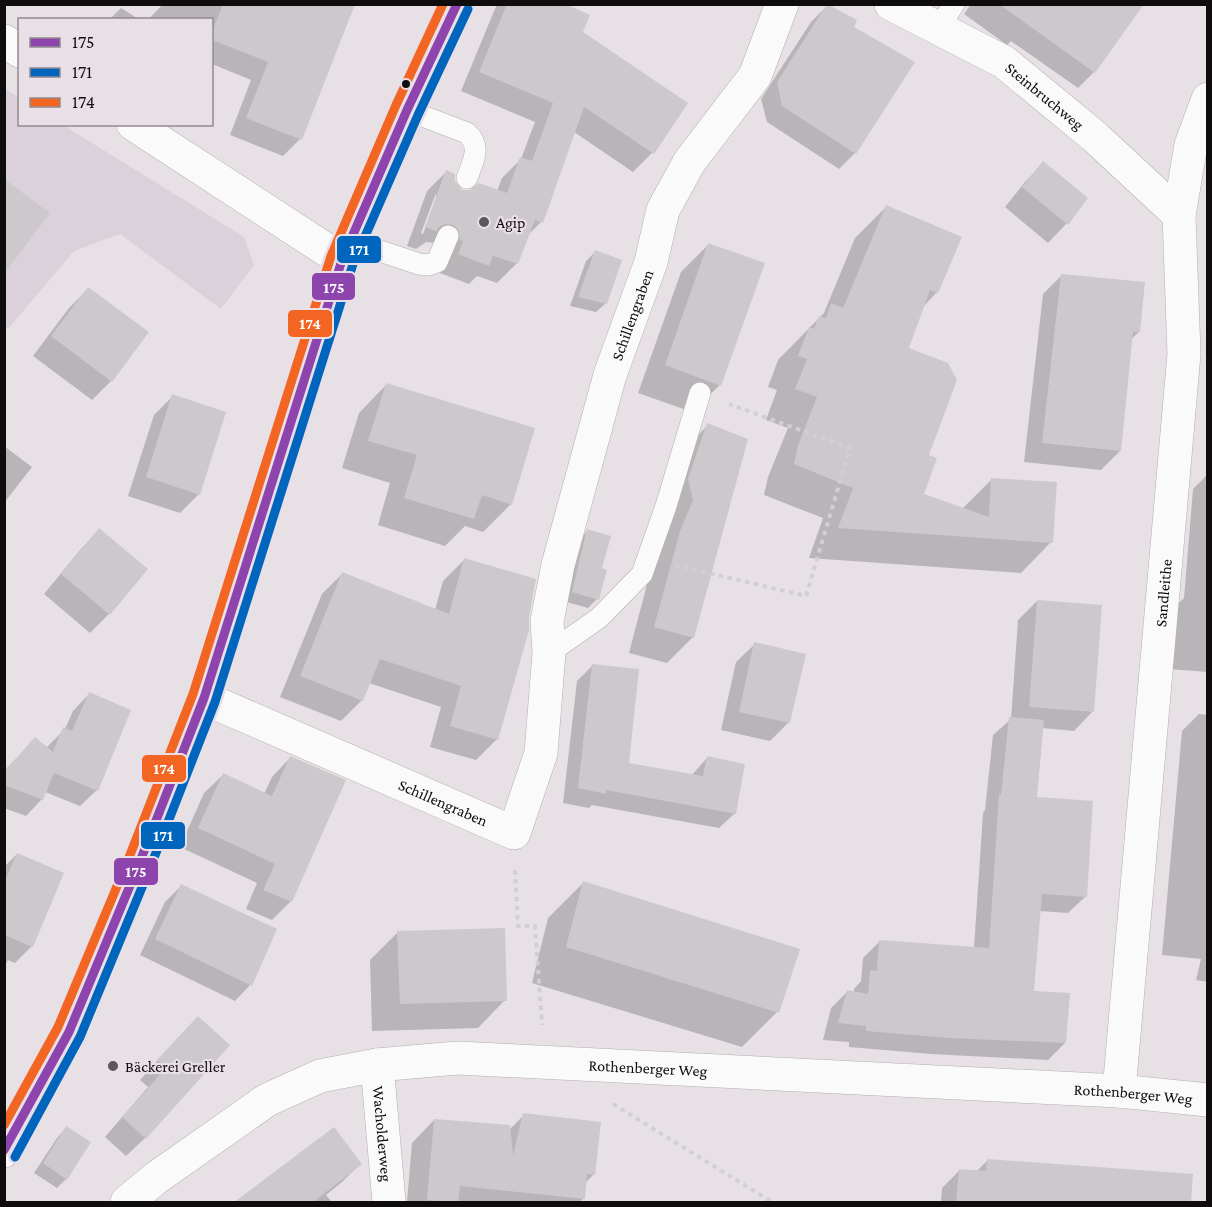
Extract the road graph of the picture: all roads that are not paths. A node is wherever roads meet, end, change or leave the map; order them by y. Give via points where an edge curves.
1 (457, 4) edge
2 (782, 4) edge
3 (891, 4) edge
4 (947, 16) edge
5 (4, 41) edge
6 (18, 50) edge
7 (1208, 99) edge
8 (407, 110) junction
9 (136, 126) edge
10 (467, 178) dead end
11 (1179, 215) junction
12 (448, 236) dead end
13 (346, 251) junction
14 (1196, 358) edge
15 (700, 393) road end
16 (549, 653) junction
17 (204, 698) junction
18 (377, 1065) junction
19 (1119, 1091) junction
20 (1208, 1100) edge
21 (4, 1150) edge
22 (127, 1203) edge
23 (389, 1203) edge

1 - 8 street
2 - 16 street, Schillengraben via 755,76 690,162 663,210 651,262 610,375 558,565 547,621
3 - 4 street, Steinbruchweg
4 - 11 street, Steinbruchweg via 1095,136
5 - 6 street
7 - 11 street, Sandleithe via 1191,145
8 - 10 lane via 473,138 476,154
8 - 13 street
9 - 13 street
11 - 14 street, Sandleithe
12 - 13 lane via 437,262 428,265
13 - 17 street
14 - 19 street, Sandleithe
15 - 16 lane via 642,574 599,618
16 - 17 street, Schillengraben via 541,753 514,833
17 - 21 street via 69,1032
18 - 19 street, Rothenberger Weg via 457,1058
18 - 22 street, Rothenberger Weg via 320,1076 267,1100
18 - 23 street, Wacholderweg
19 - 20 street, Rothenberger Weg

